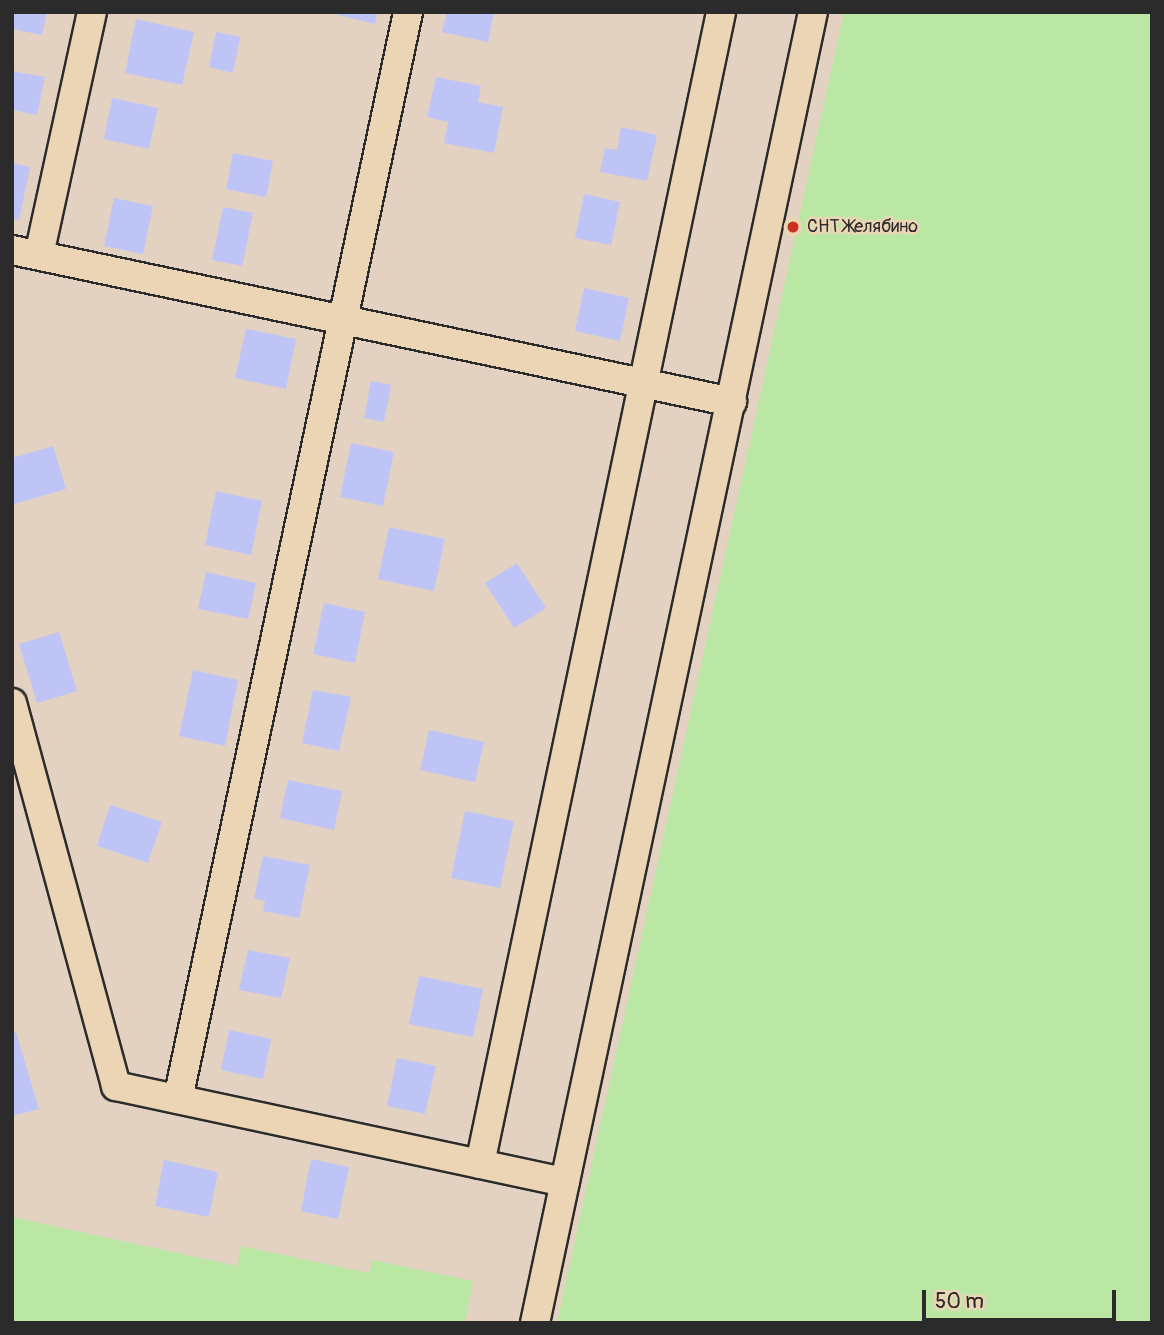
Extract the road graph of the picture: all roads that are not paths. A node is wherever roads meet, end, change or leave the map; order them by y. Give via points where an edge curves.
1 (92, 12) edge
2 (408, 12) edge
3 (721, 12) edge
4 (813, 12) edge
5 (26, 252) edge
6 (343, 320) junction
7 (643, 383) junction
8 (732, 402) junction
9 (12, 703) edge
10 (178, 1099) junction
11 (480, 1164) junction
12 (565, 1182) junction
13 (536, 1323) edge

1 - 5 street
2 - 6 street
3 - 7 street
4 - 8 street
5 - 6 street
6 - 7 street
6 - 10 street
7 - 8 street
7 - 11 street
8 - 12 street
9 - 10 street via 116,1086
10 - 11 street
11 - 12 street
12 - 13 street

